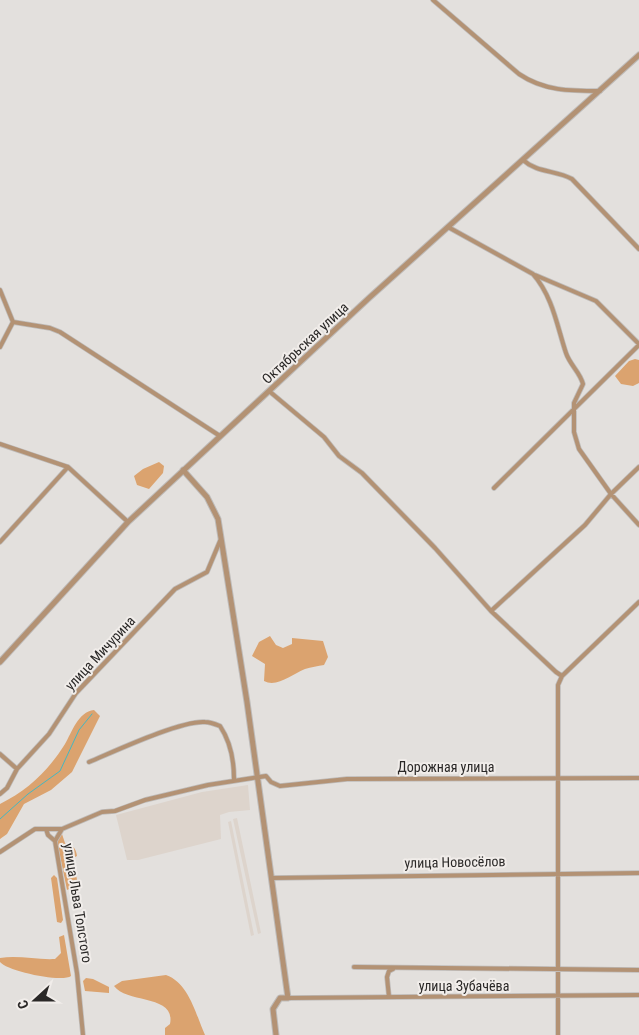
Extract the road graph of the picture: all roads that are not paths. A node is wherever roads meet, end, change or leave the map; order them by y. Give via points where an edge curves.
1 (433, 0) edge
2 (639, 55) edge
3 (600, 91) junction
4 (522, 160) junction
5 (448, 227) junction
6 (639, 250) edge
7 (533, 274) junction
8 (0, 290) edge
9 (13, 322) junction
10 (639, 344) edge
11 (0, 347) edge
12 (270, 390) junction
13 (574, 408) junction
14 (220, 436) junction
15 (0, 444) edge
16 (68, 466) junction
17 (639, 467) edge
18 (183, 470) junction
19 (494, 488) dead end
20 (611, 494) junction
21 (128, 522) junction
22 (639, 525) edge
23 (221, 537) junction
24 (0, 542) edge
25 (639, 602) edge
26 (491, 611) junction
27 (0, 662) edge
28 (562, 676) junction
29 (0, 754) edge
30 (88, 762) dead end
31 (17, 768) junction
32 (257, 776) junction
33 (558, 778) junction
34 (639, 778) edge
35 (234, 780) junction
36 (0, 794) edge
37 (46, 829) junction
38 (62, 829) junction
39 (55, 841) junction
40 (0, 852) edge
41 (559, 872) junction
42 (639, 873) edge
43 (272, 878) junction
44 (354, 967) dead end
45 (395, 968) junction
46 (559, 969) junction
47 (639, 970) edge
48 (639, 996) edge
49 (389, 997) junction
50 (558, 997) junction
51 (288, 998) junction
52 (82, 1035) edge
53 (276, 1035) edge
54 (558, 1035) edge

1 - 3 street via 531,82 565,91
2 - 3 street, Октябрьская улица
3 - 4 street, Октябрьская улица
4 - 5 street, Октябрьская улица
4 - 6 street via 534,169 572,179
5 - 7 street
5 - 12 street, Октябрьская улица
7 - 10 street via 596,301
7 - 13 street via 548,295 566,354 582,378 583,384
8 - 9 street
9 - 11 street
9 - 14 street via 60,332
10 - 13 street
12 - 14 street, Октябрьская улица
12 - 26 street via 324,437 339,456 362,473
13 - 19 street
13 - 20 street via 574,432 580,450
14 - 18 street, Октябрьская улица
15 - 16 street
16 - 21 street
16 - 24 street
17 - 20 street
18 - 21 street, Октябрьская улица
18 - 23 street via 213,505
20 - 22 street
20 - 26 street via 585,525
21 - 27 street, Октябрьская улица
23 - 31 street, улица Мичурина via 206,572 175,590 116,651 76,693 49,734
23 - 32 street
25 - 28 street
26 - 28 street
28 - 33 street via 557,694
29 - 31 street
30 - 35 street via 138,741 205,722 220,726 226,734
31 - 36 street, улица Мичурина via 7,788
32 - 33 street, Дорожная улица via 266,776 280,786 347,779
32 - 35 street, улица Льва Толстого
32 - 43 street
33 - 34 street, Дорожная улица
33 - 41 street
35 - 38 street, улица Льва Толстого via 145,800 115,812 102,812
37 - 38 street
37 - 39 street
37 - 40 street via 31,831
38 - 39 street, улица Льва Толстого
39 - 52 street, улица Льва Толстого via 77,973
41 - 42 street, улица Новосёлов
41 - 43 street, улица Новосёлов
41 - 46 street
43 - 51 street
44 - 45 street, улица Зубачёва
45 - 46 street, улица Зубачёва
45 - 49 street via 389,971 387,978
46 - 47 street, улица Зубачёва
46 - 50 street
48 - 50 street, улица Зубачёва
49 - 50 street, улица Зубачёва
49 - 51 street, улица Зубачёва
50 - 54 street
51 - 53 street via 280,998 273,1009

